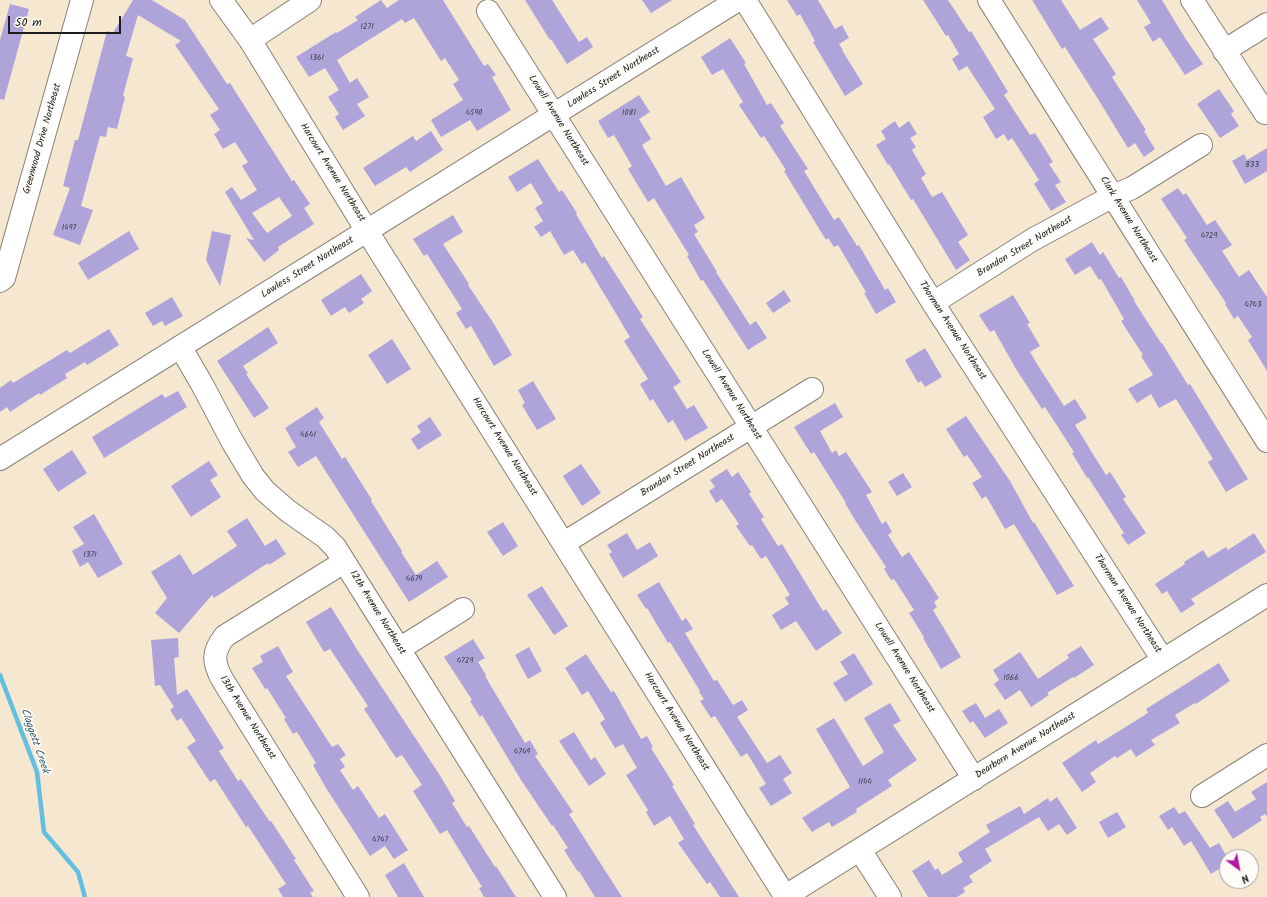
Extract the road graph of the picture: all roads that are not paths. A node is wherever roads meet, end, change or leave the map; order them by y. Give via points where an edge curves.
1 (82, 0) edge
2 (220, 0) edge
3 (310, 0) edge
4 (738, 0) edge
5 (745, 0) edge
6 (989, 0) edge
7 (1192, 0) edge
8 (488, 11) dead end
9 (1267, 24) edge
10 (250, 40) junction
11 (1224, 51) junction
12 (1265, 113) dead end
13 (554, 115) junction
14 (1201, 145) dead end
15 (1113, 196) junction
16 (367, 231) junction
17 (2, 279) edge
18 (933, 303) junction
19 (181, 348) junction
20 (812, 389) dead end
21 (751, 427) junction
22 (1267, 441) edge
23 (0, 459) edge
24 (564, 543) junction
25 (344, 562) junction
26 (1267, 595) edge
27 (463, 609) dead end
28 (399, 649) junction
29 (1163, 660) junction
30 (1267, 755) edge
31 (974, 778) junction
32 (1202, 796) dead end
33 (860, 850) junction
34 (358, 897) edge
35 (554, 897) edge
36 (785, 897) edge
37 (890, 897) edge

1 - 17 street, Greenwood Drive Northeast
2 - 10 street, Harcourt Avenue Northeast
3 - 10 street
4 - 13 street, Lawless Street Northeast
5 - 18 street, Thorman Avenue Northeast
6 - 15 street, Clark Avenue Northeast
7 - 11 street
8 - 13 street, Lowell Avenue Northeast
9 - 11 street
10 - 16 street, Harcourt Avenue Northeast
11 - 12 street
13 - 16 street, Lawless Street Northeast
13 - 21 street, Lowell Avenue Northeast
14 - 15 street, Brandon Street Northeast via 1132,188
15 - 18 street, Brandon Street Northeast via 1032,240
15 - 22 street, Clark Avenue Northeast
16 - 19 street, Lawless Street Northeast
16 - 24 street, Harcourt Avenue Northeast
18 - 29 street, Thorman Avenue Northeast
19 - 23 street, Lawless Street Northeast
19 - 25 street, 12th Avenue Northeast via 253,476 265,491 288,511 325,537
20 - 21 street, Brandon Street Northeast
21 - 24 street, Brandon Street Northeast
21 - 31 street, Lowell Avenue Northeast
24 - 36 street, Harcourt Avenue Northeast
25 - 28 street, 12th Avenue Northeast
25 - 34 street, 13th Avenue Northeast via 225,636 215,654 216,668 222,679
26 - 29 street, Dearborn Avenue Northeast
27 - 28 street
28 - 35 street, 12th Avenue Northeast
29 - 31 street, Dearborn Avenue Northeast
30 - 32 street
31 - 33 street, Dearborn Avenue Northeast
33 - 36 street, Dearborn Avenue Northeast
33 - 37 street

